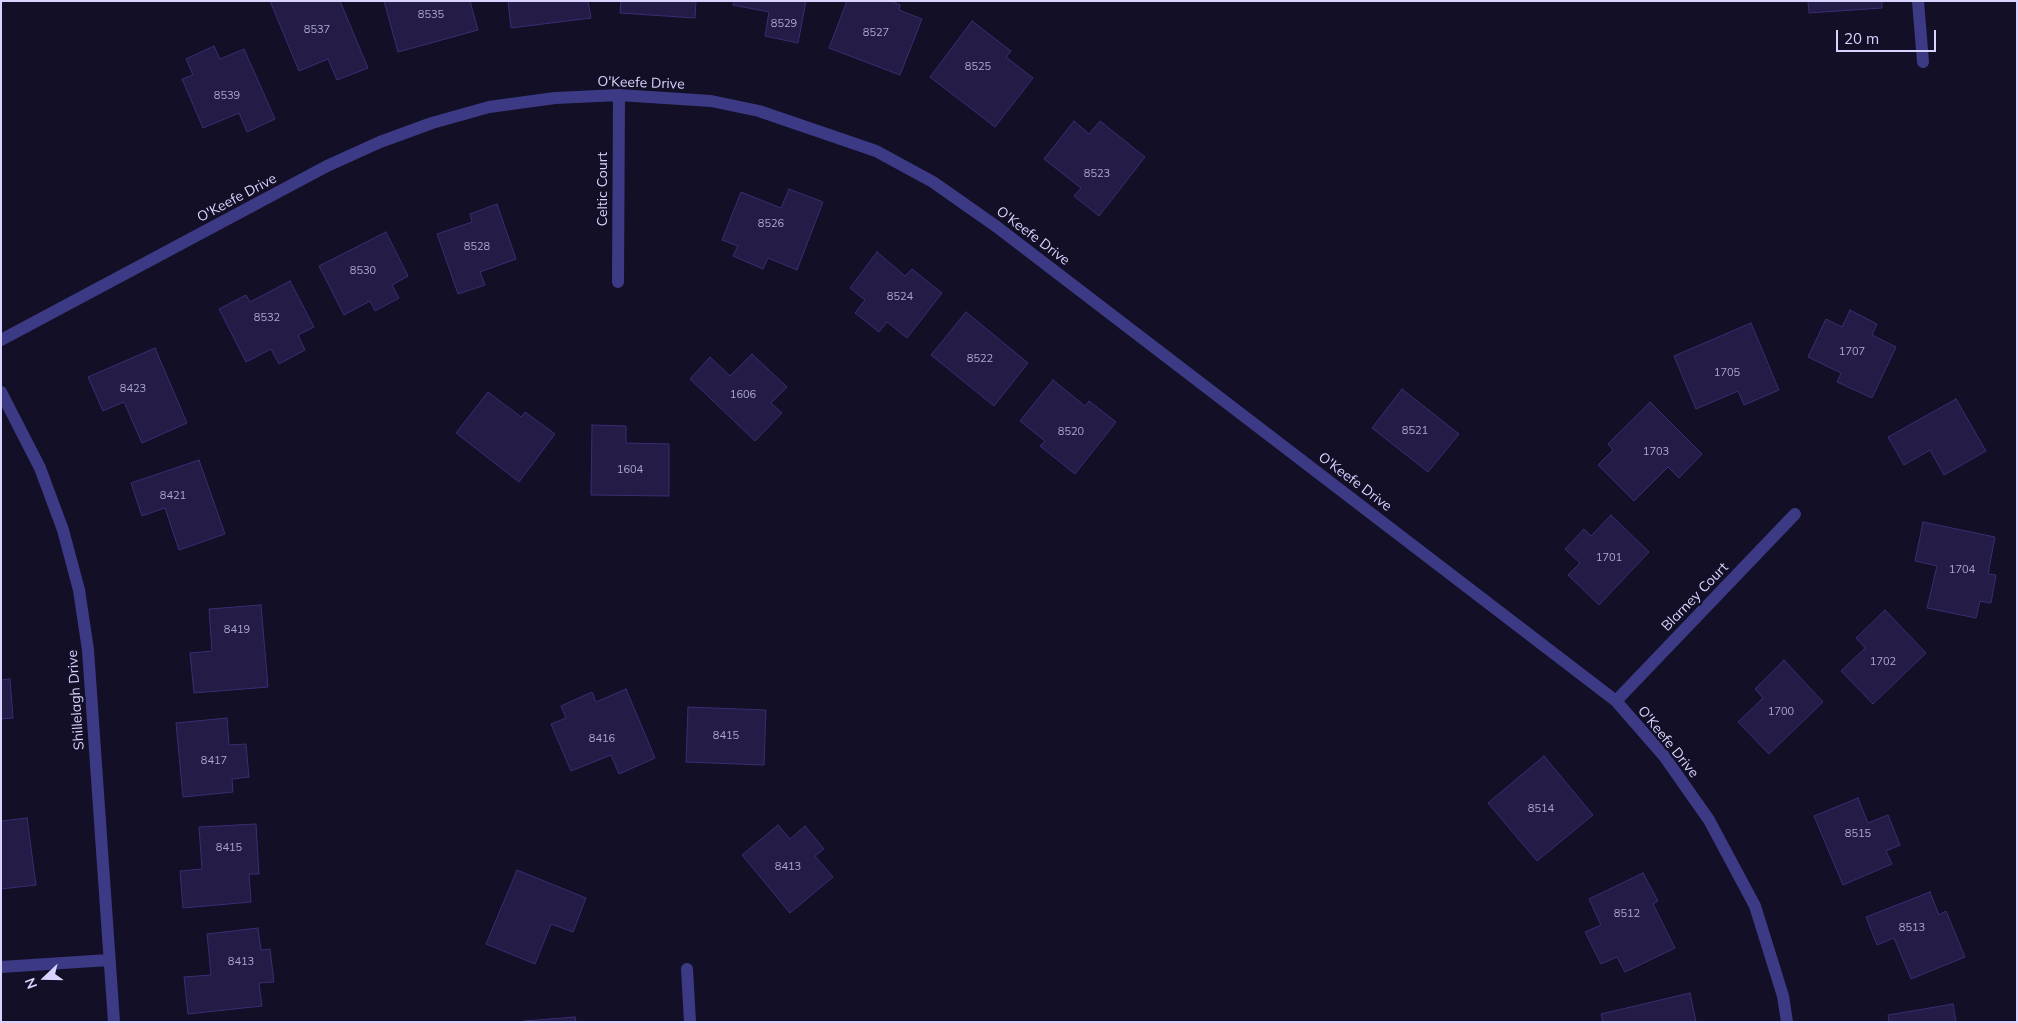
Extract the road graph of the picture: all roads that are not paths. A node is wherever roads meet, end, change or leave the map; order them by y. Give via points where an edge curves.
1 (1918, 1) edge
2 (1923, 62) dead end
3 (619, 95) junction
4 (618, 282) dead end
5 (1, 340) edge
6 (1, 392) edge
7 (1794, 514) dead end
8 (1616, 701) junction
9 (110, 960) junction
10 (1, 966) edge
11 (687, 969) dead end
12 (114, 1022) edge
13 (690, 1022) edge
14 (1786, 1022) edge

1 - 2 street
3 - 4 street, Celtic Court
3 - 5 street, O'Keefe Drive via 555,98 488,107 380,142 327,166
3 - 8 street, O'Keefe Drive via 711,101 759,111 876,151 933,182 1005,233
6 - 9 street, Shillelagh Drive via 40,468 63,530 79,590 88,650
7 - 8 street, Blarney Court
8 - 14 street, O'Keefe Drive via 1664,756 1709,820 1755,906 1783,996
9 - 10 street
9 - 12 street, Shillelagh Drive
11 - 13 street

